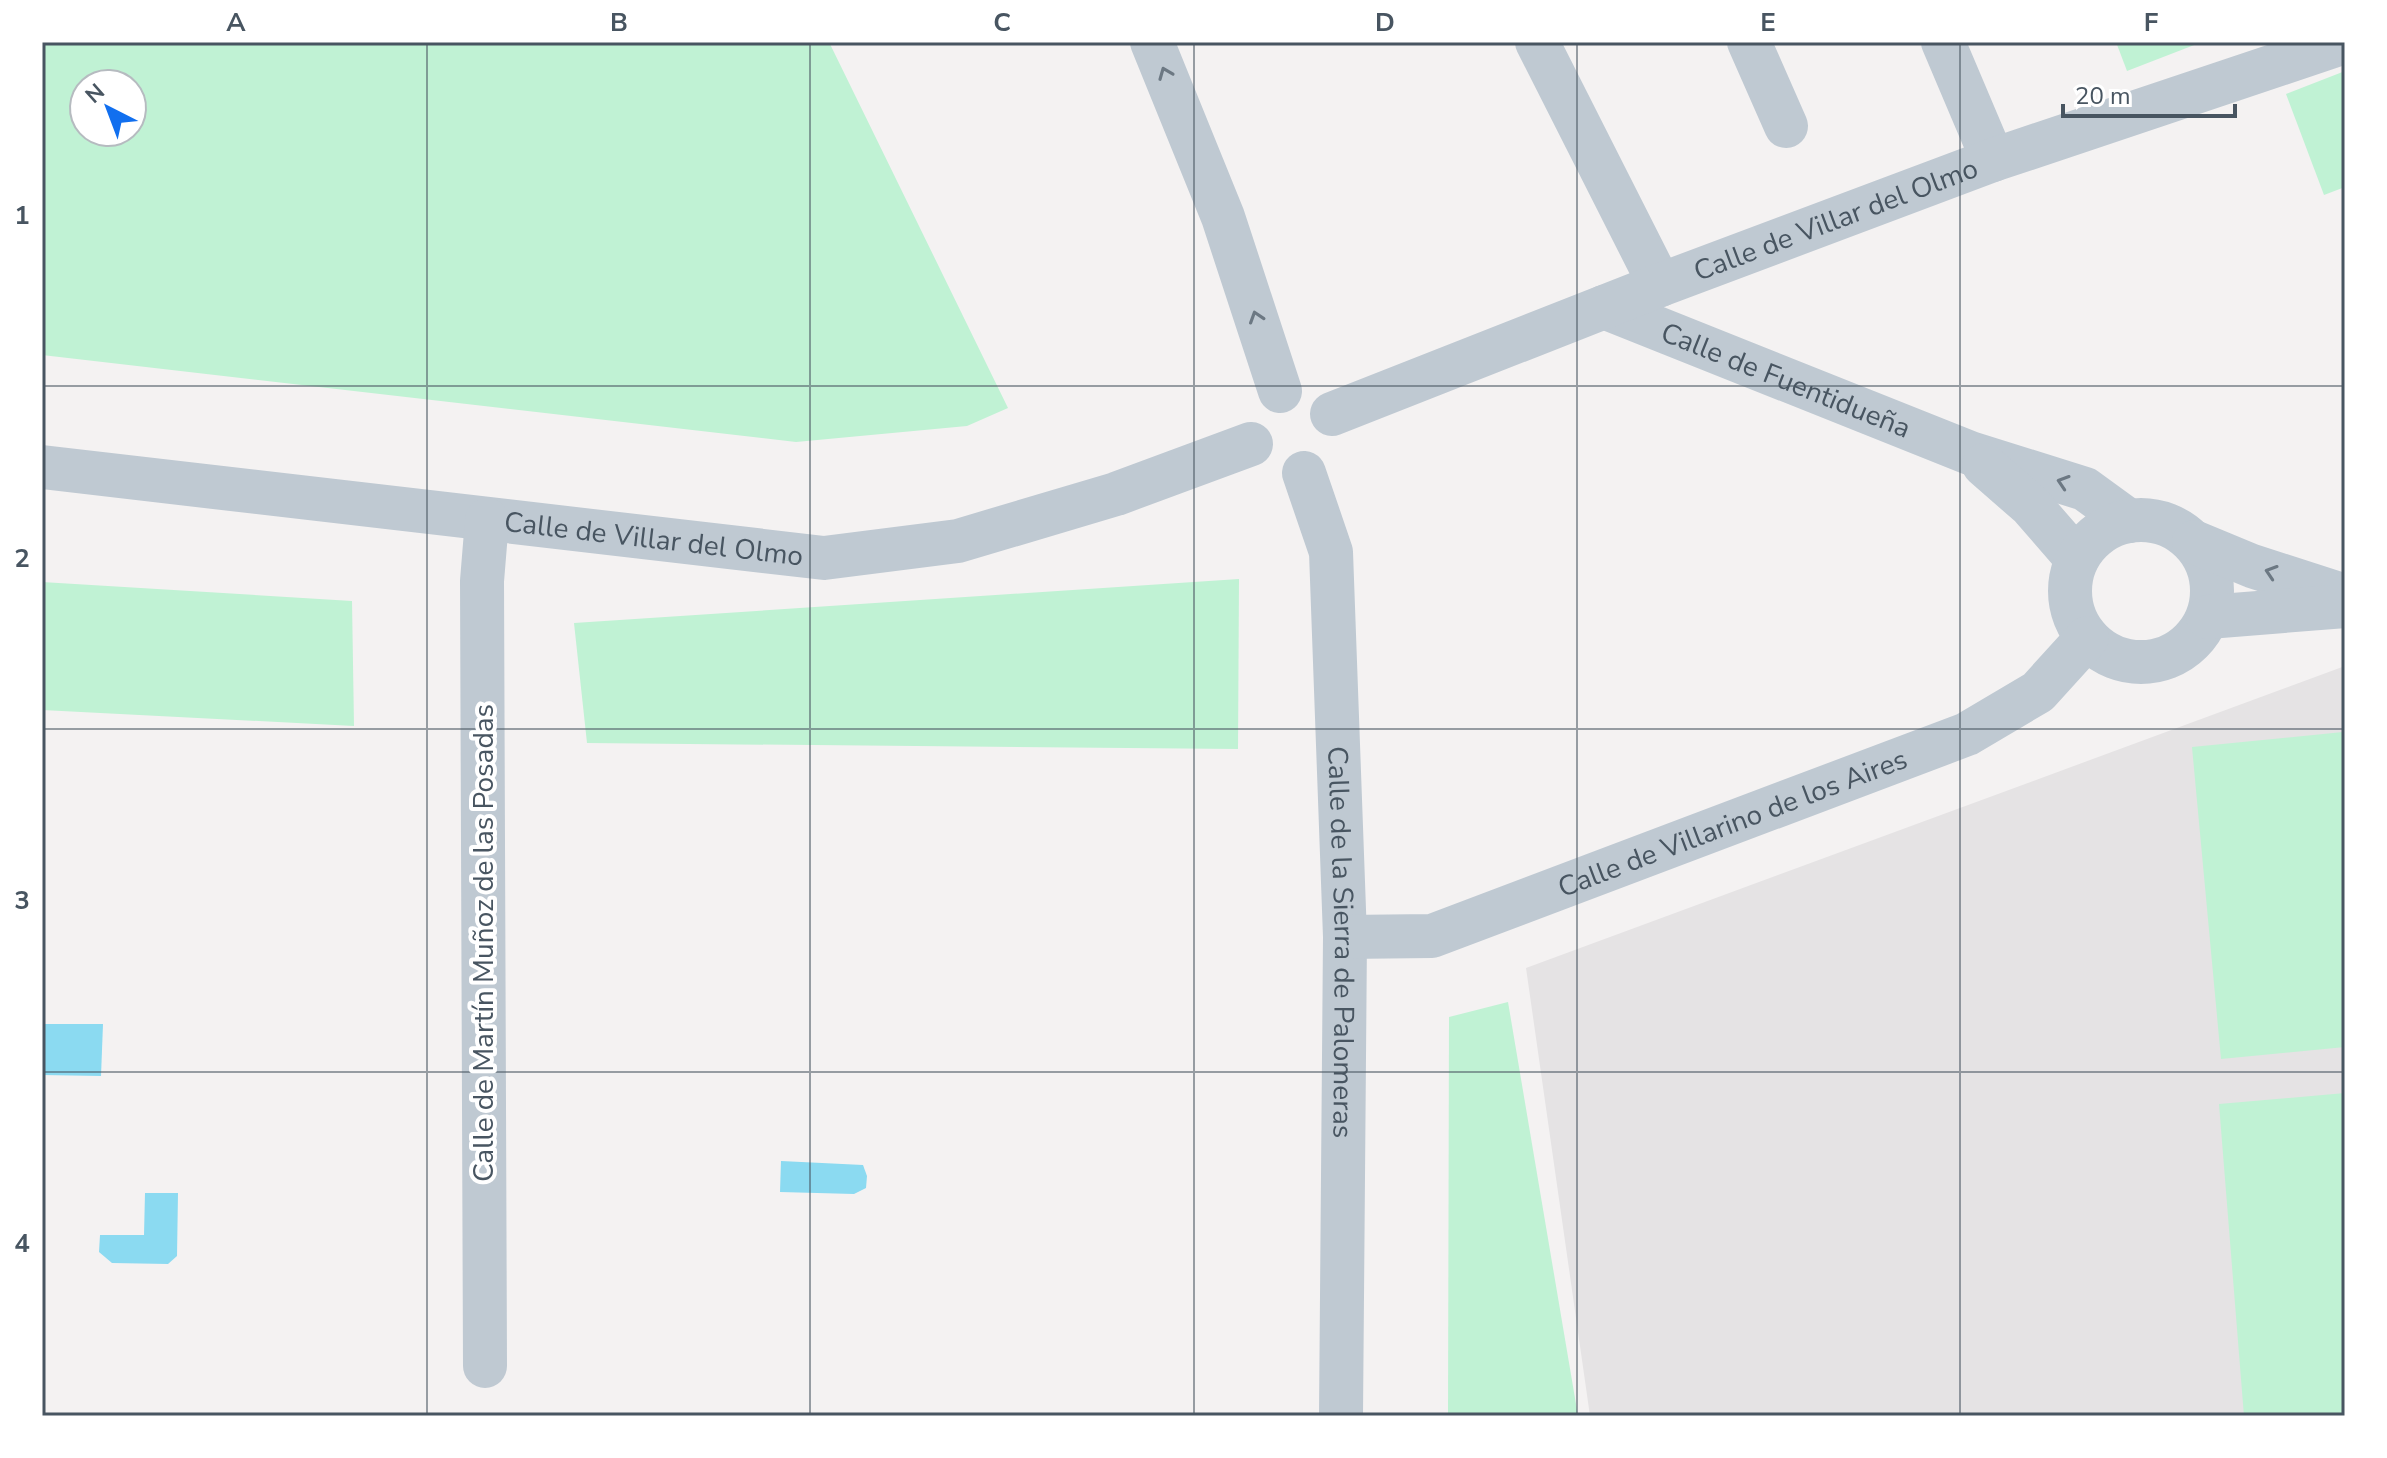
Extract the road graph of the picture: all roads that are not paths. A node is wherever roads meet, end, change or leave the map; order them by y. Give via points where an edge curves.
1 (1152, 42) edge
2 (1537, 42) edge
3 (1749, 42) edge
4 (1943, 42) edge
5 (2345, 42) edge
6 (1786, 126) dead end
7 (1993, 160) junction
8 (1660, 285) junction
9 (1604, 307) junction
10 (1280, 391) junction
11 (1332, 414) junction
12 (1251, 444) junction
13 (1970, 453) junction
14 (42, 467) edge
15 (1304, 473) junction
16 (487, 520) junction
17 (2129, 521) junction
18 (2194, 542) junction
19 (2077, 559) junction
20 (2345, 596) edge
21 (2345, 606) edge
22 (2208, 617) junction
23 (2087, 638) junction
24 (1345, 937) junction
25 (485, 1366) dead end
26 (1341, 1416) edge

10 -> 1 street via 1223,217
2 - 8 street
3 - 6 street
4 - 7 street
5 - 7 street, Calle de Villar del Olmo
7 - 8 street, Calle de Villar del Olmo
8 - 9 street, Calle de Villar del Olmo
9 - 11 street, Calle de Villar del Olmo
9 - 13 street, Calle de Fuentidueña
10 - 11 street via 1301,390 1322,401
10 - 12 street via 1262,402 1251,420
11 - 15 street via 1336,440 1324,462
12 - 15 street via 1262,463 1284,474
12 - 16 street, Calle de Villar del Olmo via 1116,494 958,541 824,558
17 -> 13 street, Calle de Fuentidueña via 2085,489
13 - 19 street, Calle de Fuentidueña via 2031,506
14 - 16 street, Calle de Villar del Olmo
15 - 24 street, Calle de la Sierra de Palomeras via 1331,552
16 - 25 street, Calle de Martín Muñoz de las Posadas via 482,581
17 - 18 street via 2164,524
17 - 19 street via 2090,541
20 -> 18 street
18 - 22 street via 2212,578
19 - 23 street via 2070,600
21 - 22 street
22 - 23 street via 2195,639 2153,662 2129,662 2107,654
23 - 24 street, Calle de Villarino de los Aires via 2038,692 1967,734 1432,936
24 - 26 street, Calle de la Sierra de Palomeras

